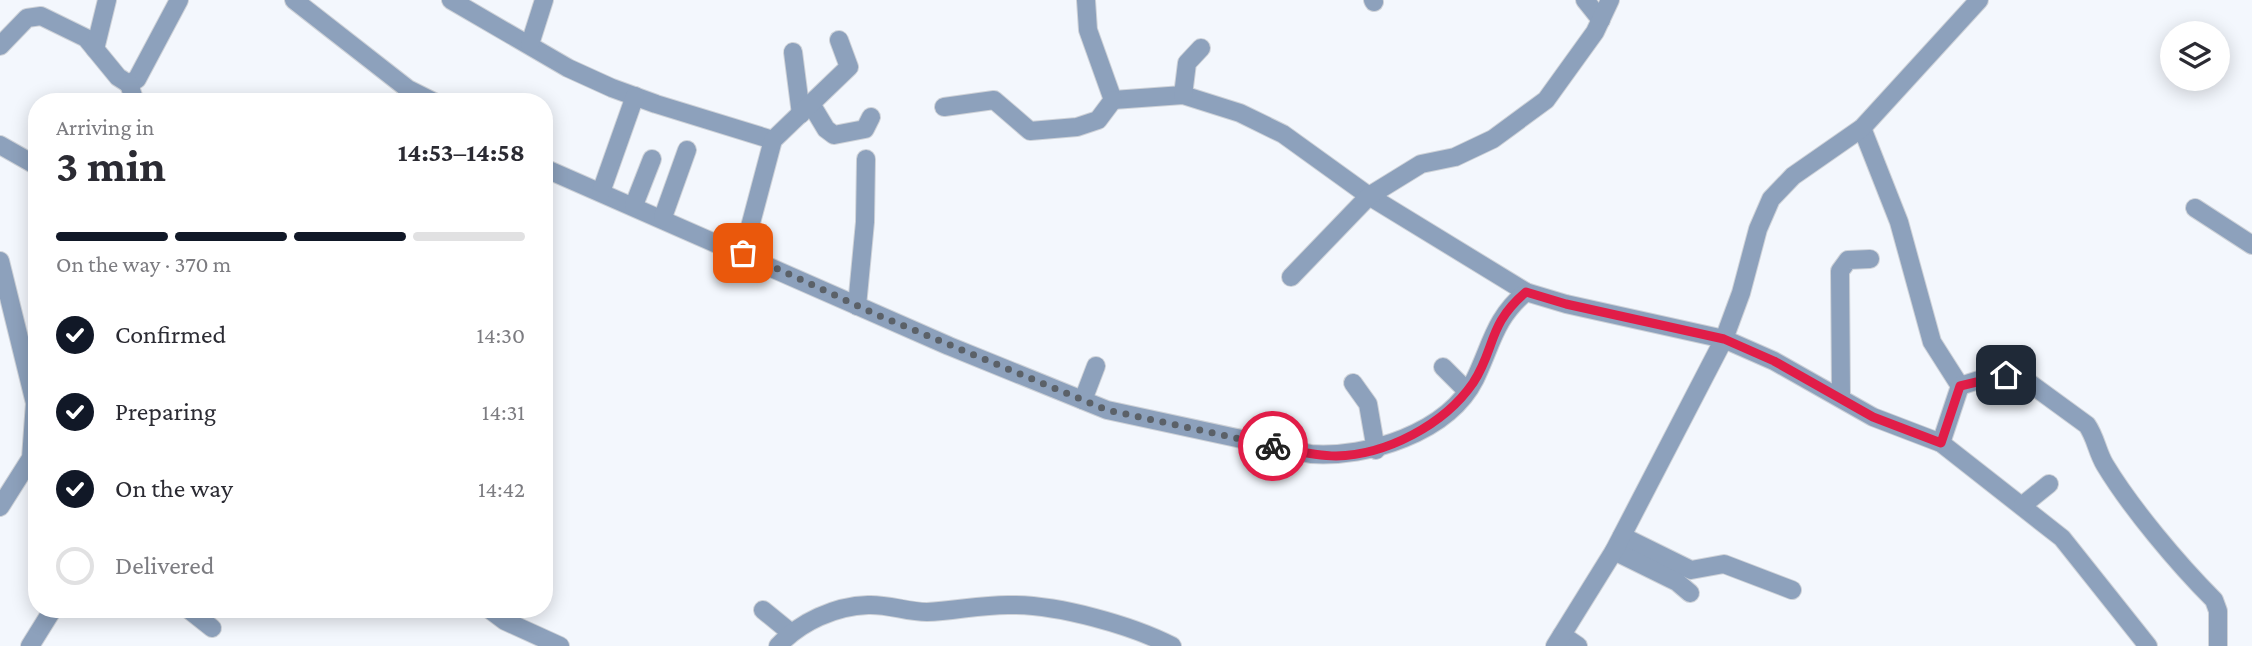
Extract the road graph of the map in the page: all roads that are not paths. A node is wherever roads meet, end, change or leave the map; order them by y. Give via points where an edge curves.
1 (107, 0) edge
2 (179, 0) edge
3 (294, 0) edge
4 (451, 0) edge
5 (544, 0) edge
6 (1086, 0) edge
7 (1585, 0) edge
8 (1610, 0) edge
9 (1979, 0) edge
10 (1601, 20) junction
11 (839, 40) dead end
12 (530, 44) junction
13 (0, 46) edge
14 (1201, 48) dead end
15 (95, 49) junction
16 (793, 52) dead end
17 (132, 93) edge
18 (416, 93) edge
19 (1183, 94) junction
20 (635, 96) junction
21 (1113, 100) junction
22 (944, 107) dead end
23 (806, 109) junction
24 (871, 117) dead end
25 (1862, 128) junction
26 (773, 140) junction
27 (0, 145) edge
28 (687, 150) dead end
29 (652, 159) dead end
30 (866, 159) dead end
31 (28, 161) edge
32 (553, 171) edge
33 (601, 192) junction
34 (1369, 195) junction
35 (634, 205) junction
36 (2195, 208) dead end
37 (663, 217) junction
38 (2252, 245) edge
39 (743, 253) junction
40 (1870, 258) dead end
41 (0, 261) edge
42 (1291, 277) dead end
43 (1526, 292) junction
44 (857, 306) junction
45 (7, 317) edge
46 (1724, 339) junction
47 (1096, 366) dead end
48 (1443, 367) dead end
49 (28, 382) edge
50 (1353, 383) dead end
51 (1960, 386) junction
52 (1466, 390) junction
53 (1841, 397) junction
54 (1083, 400) junction
55 (1941, 443) junction
56 (1377, 450) junction
57 (28, 458) edge
58 (2049, 484) dead end
59 (2023, 505) junction
60 (0, 507) edge
61 (1618, 543) junction
62 (1792, 590) dead end
63 (1690, 593) dead end
64 (763, 610) dead end
65 (47, 618) edge
66 (199, 618) edge
67 (501, 618) edge
68 (212, 628) dead end
69 (784, 639) edge
70 (1558, 640) edge
71 (30, 646) edge
72 (560, 646) edge
73 (1172, 646) edge
74 (1578, 646) edge
75 (2148, 646) edge
76 (2218, 646) edge

1 - 15 street
2 - 17 street
3 - 18 street
4 - 12 street
5 - 12 street
6 - 21 street via 1088,30
7 - 10 street
8 - 10 street
9 - 25 street
10 - 34 street via 1571,69 1521,121 1455,157 1421,164
11 - 23 street via 849,67
12 - 20 street via 568,68
13 - 15 street via 27,18 35,16 69,28
14 - 19 street via 1187,63
15 - 17 street
16 - 23 street
19 - 21 street
19 - 34 street via 1240,113 1283,134
20 - 26 street
20 - 33 street
21 - 22 street via 1098,120 1036,132 1023,128 994,100
23 - 24 street via 834,135 865,129
23 - 26 street
25 - 46 street via 1793,176 1771,199
25 - 51 street via 1899,222 1932,342
26 - 39 street
27 - 31 street
28 - 37 street
29 - 35 street
30 - 44 street
32 - 33 street
33 - 35 street
34 - 42 street
34 - 43 street
35 - 37 street
36 - 38 street
37 - 39 street
39 - 44 street
40 - 53 street via 1848,260 1840,271
41 - 45 street
43 - 46 street
43 - 52 street via 1495,327 1474,381
44 - 54 street
45 - 49 street
46 - 53 street
46 - 61 street
47 - 54 street
48 - 52 street
50 - 56 street via 1368,404
51 - 55 street
51 - 76 street via 1984,378 2020,376 2087,425 2104,464 2214,600
52 - 56 street via 1430,424
53 - 55 street via 1873,417
54 - 56 street via 1107,410 1311,454 1337,456
55 - 59 street
57 - 60 street
58 - 59 street
59 - 75 street via 2062,538
61 - 62 street via 1691,570 1724,564
61 - 63 street
61 - 70 street
64 - 69 street
65 - 71 street
66 - 68 street
67 - 72 street
69 - 73 street via 819,617 870,605 926,612 1016,604 1132,629
70 - 74 street

